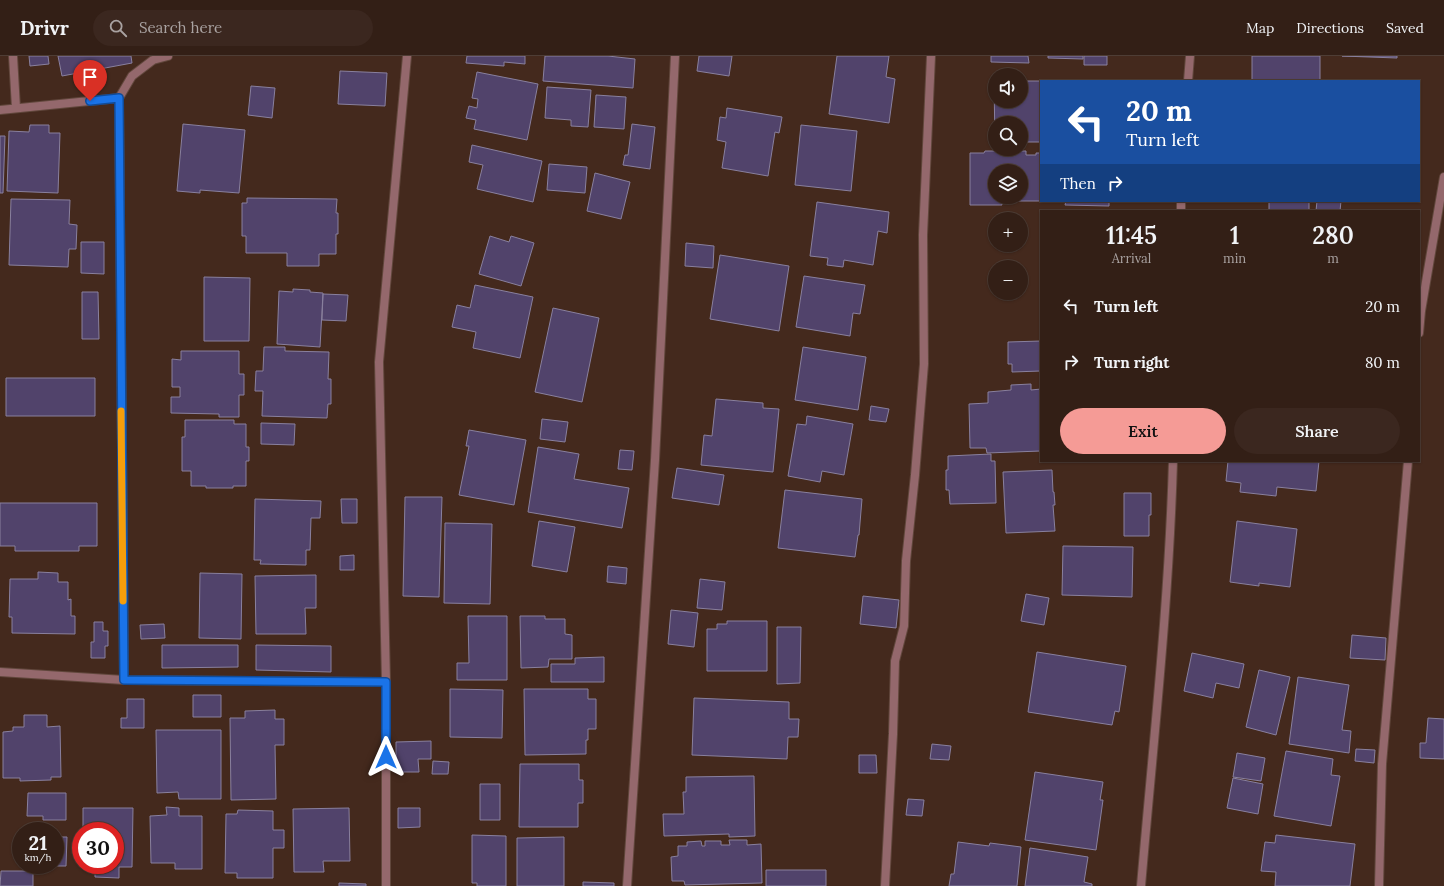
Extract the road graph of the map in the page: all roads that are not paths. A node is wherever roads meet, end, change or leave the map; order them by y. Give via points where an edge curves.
1 (13, 56) edge
2 (168, 56) edge
3 (407, 56) edge
4 (675, 56) edge
5 (931, 56) edge
6 (1190, 56) edge
7 (1188, 80) edge
8 (119, 98) junction
9 (16, 108) junction
10 (0, 110) edge
11 (1444, 177) edge
12 (1420, 322) edge
13 (1173, 462) edge
14 (1408, 462) edge
15 (0, 672) edge
16 (124, 680) junction
17 (386, 682) junction
18 (386, 886) edge
19 (627, 886) edge
20 (885, 886) edge
21 (1141, 886) edge
22 (1379, 886) edge

1 - 9 street
2 - 8 street via 153,60 132,76
3 - 17 street via 379,362
4 - 19 street via 655,460
5 - 20 street via 923,235 924,364 906,561 904,626 894,661 894,734
6 - 7 street
8 - 9 street
8 - 16 street
9 - 10 street
11 - 12 street
13 - 21 street via 1168,572
14 - 22 street via 1382,764
15 - 16 street
16 - 17 street
17 - 18 street

